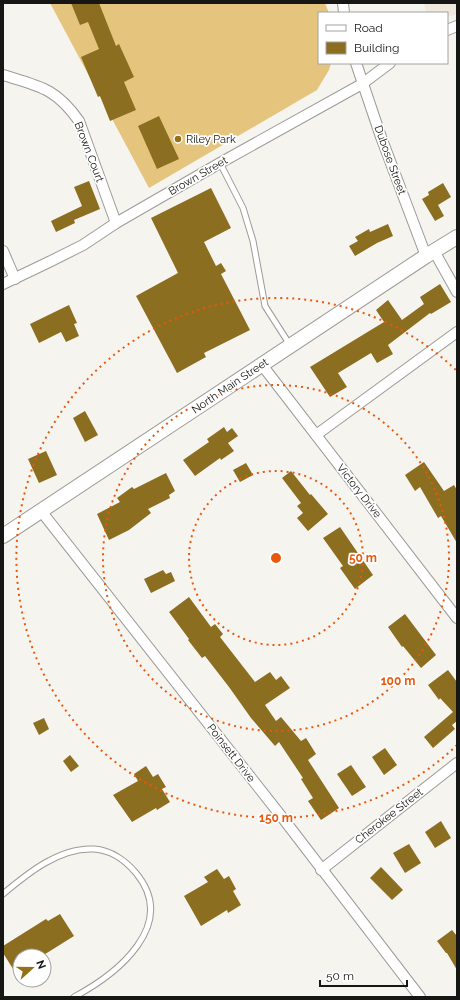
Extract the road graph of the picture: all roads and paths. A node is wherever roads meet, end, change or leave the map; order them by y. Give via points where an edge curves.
1 (356, 64) edge
2 (389, 64) edge
3 (3, 75) edge
4 (362, 84) junction
5 (220, 163) junction
6 (116, 223) junction
7 (457, 237) edge
8 (3, 251) edge
9 (430, 253) junction
10 (15, 279) junction
11 (3, 284) edge
12 (457, 292) edge
13 (457, 332) edge
14 (291, 345) junction
15 (262, 364) junction
16 (316, 434) junction
17 (41, 511) junction
18 (3, 536) edge
19 (457, 618) edge
20 (457, 763) edge
21 (321, 870) junction
22 (3, 894) edge
23 (74, 997) edge
24 (420, 997) edge

1 - 4 street, Dubose Street
2 - 4 street, Brown Street
3 - 6 street, Brown Court via 52,92 72,111 79,121
4 - 5 street, Brown Street
4 - 9 street, Dubose Street
5 - 6 street, Brown Street
5 - 14 lane via 243,208 266,306
6 - 10 street, Brown Street via 82,245
7 - 9 main road, North Main Street
8 - 10 street
9 - 12 street, Dubose Street
9 - 14 main road, North Main Street
10 - 11 street, Brown Street
13 - 16 street
14 - 15 main road, North Main Street
15 - 16 street, Victory Drive
15 - 17 main road, North Main Street
16 - 19 street, Victory Drive
17 - 18 main road, North Main Street
17 - 21 street, Poinsett Drive
20 - 21 street, Cherokee Street
21 - 24 street, Poinsett Drive
22 - 23 lane via 34,870 62,855 94,849 117,857 143,883 150,899 151,914 139,943 116,969

